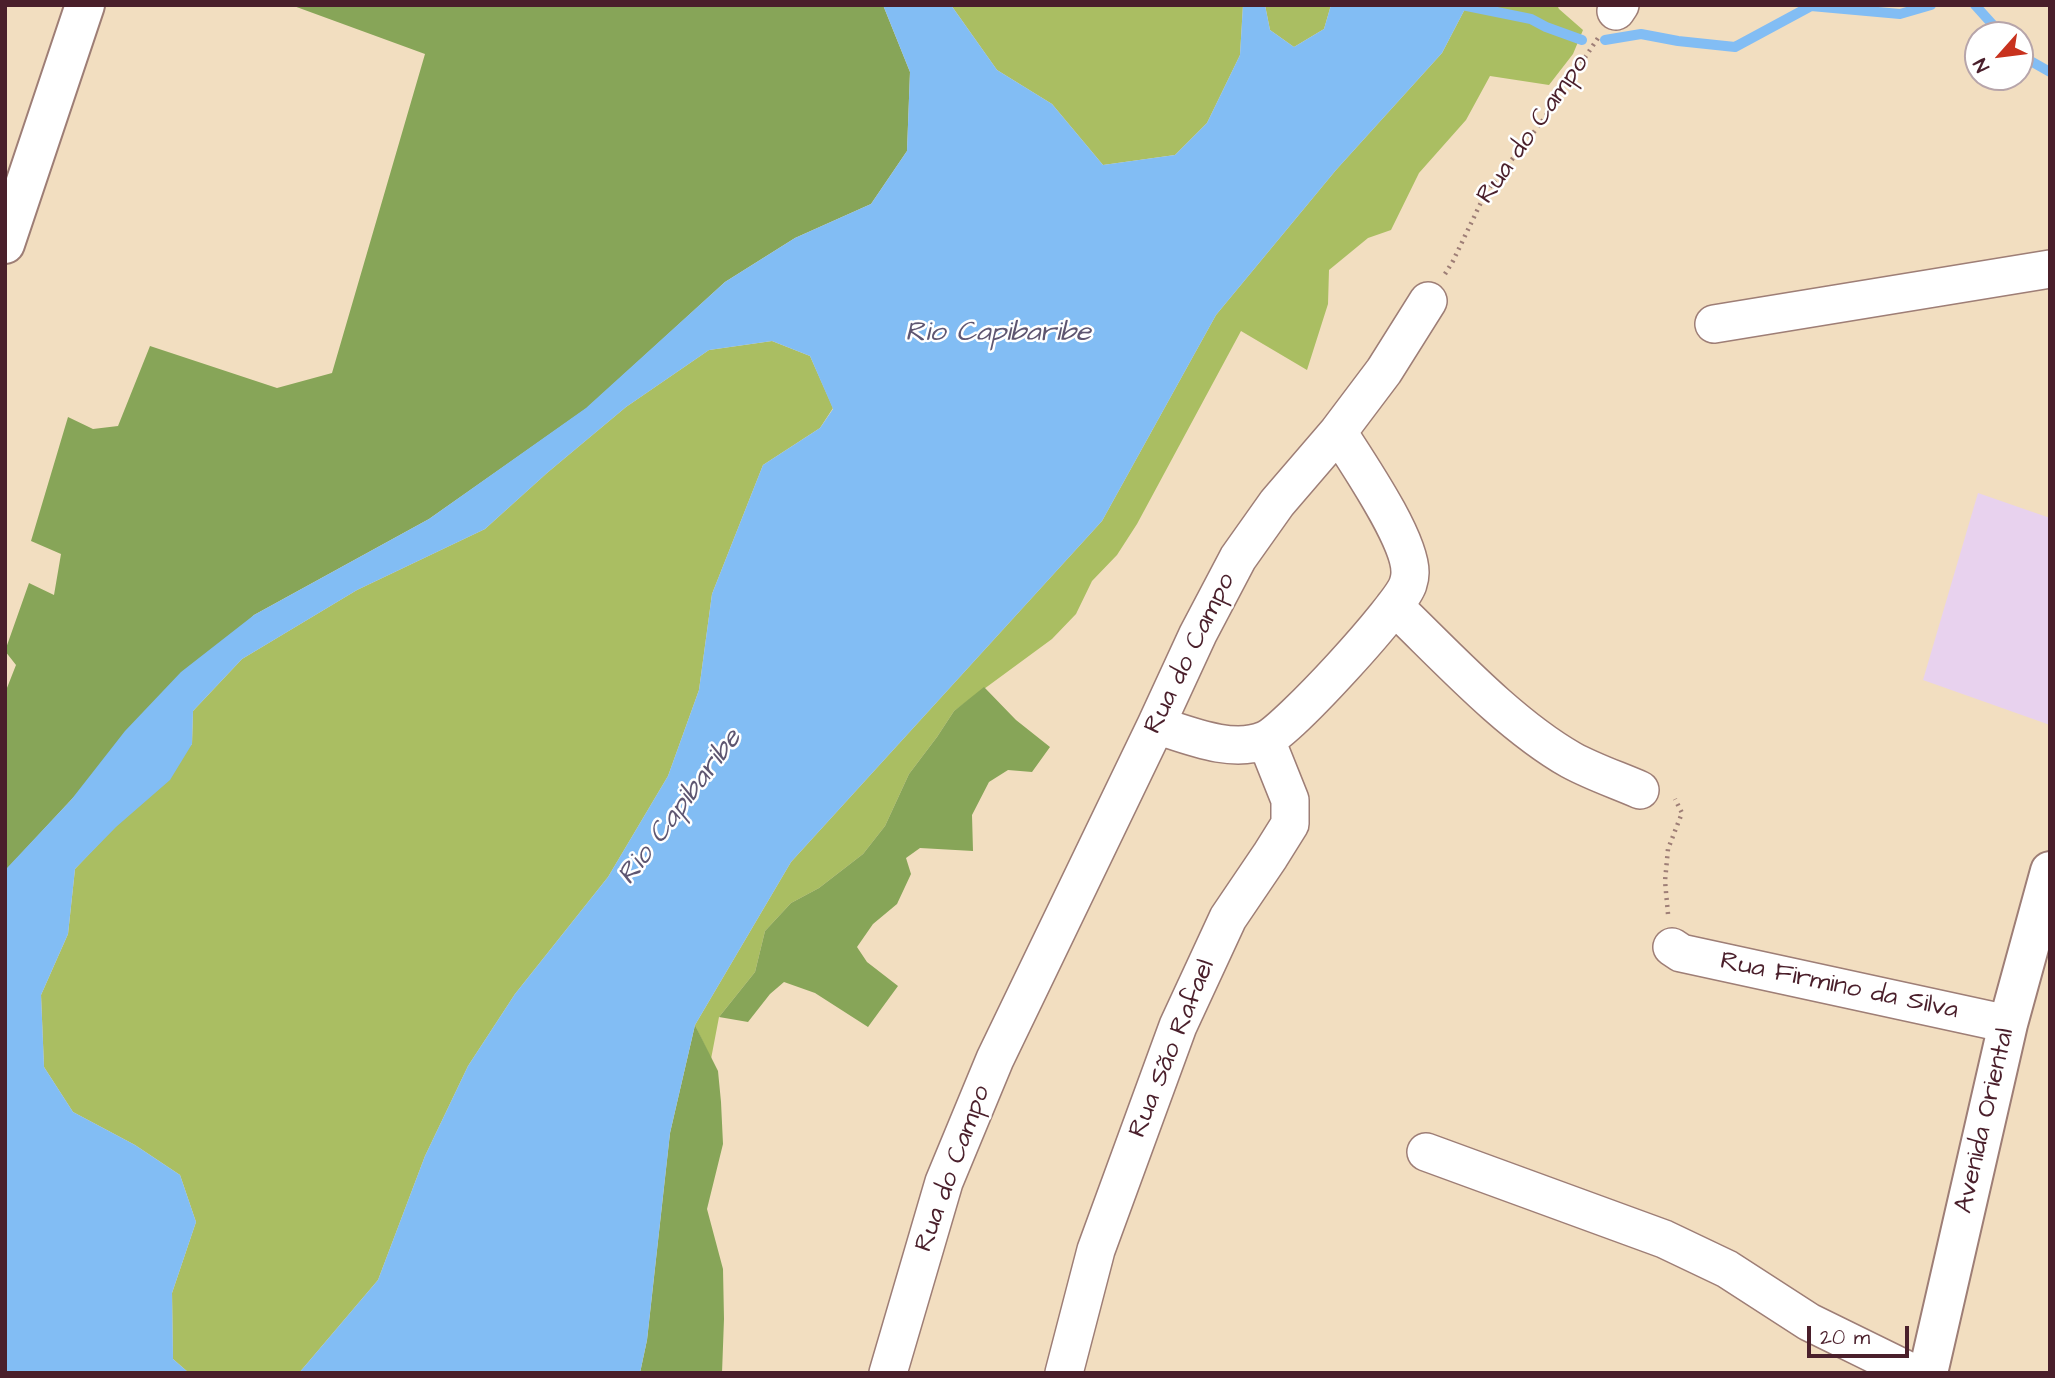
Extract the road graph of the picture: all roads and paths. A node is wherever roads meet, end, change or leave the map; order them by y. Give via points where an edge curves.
1 (85, 5) edge
2 (1618, 8) edge
3 (5, 243) edge
4 (2050, 269) edge
5 (1428, 301) joint
6 (1714, 324) dead end
7 (1338, 432) junction
8 (1394, 606) junction
9 (1156, 725) junction
10 (1266, 740) junction
11 (1640, 790) joint
12 (2050, 871) edge
13 (1672, 947) joint
14 (2008, 1024) junction
15 (1426, 1152) dead end
16 (888, 1373) edge
17 (1064, 1373) edge
18 (1913, 1373) edge
19 (1928, 1373) edge

1 - 3 street
2 - 5 path, Rua do Campo via 1541,123 1486,192
4 - 6 street
5 - 7 street, Rua do Campo
7 - 8 street via 1403,546 1410,571 1408,585
7 - 9 street, Rua do Campo via 1277,503 1238,558
8 - 10 street via 1283,729
8 - 11 street via 1531,734 1572,761
9 - 10 street via 1211,742 1246,745
9 - 16 street, Rua do Campo via 979,1096 944,1182
10 - 17 street, Rua São Rafael via 1290,800 1290,824 1228,918 1178,1026 1096,1250
11 - 13 path via 1672,794 1682,813 1668,849 1665,881
12 - 14 street, Avenida Oriental
13 - 14 street, Rua Firmino da Silva via 1681,953
14 - 19 street, Avenida Oriental
15 - 18 street via 1664,1239 1727,1269 1809,1322

